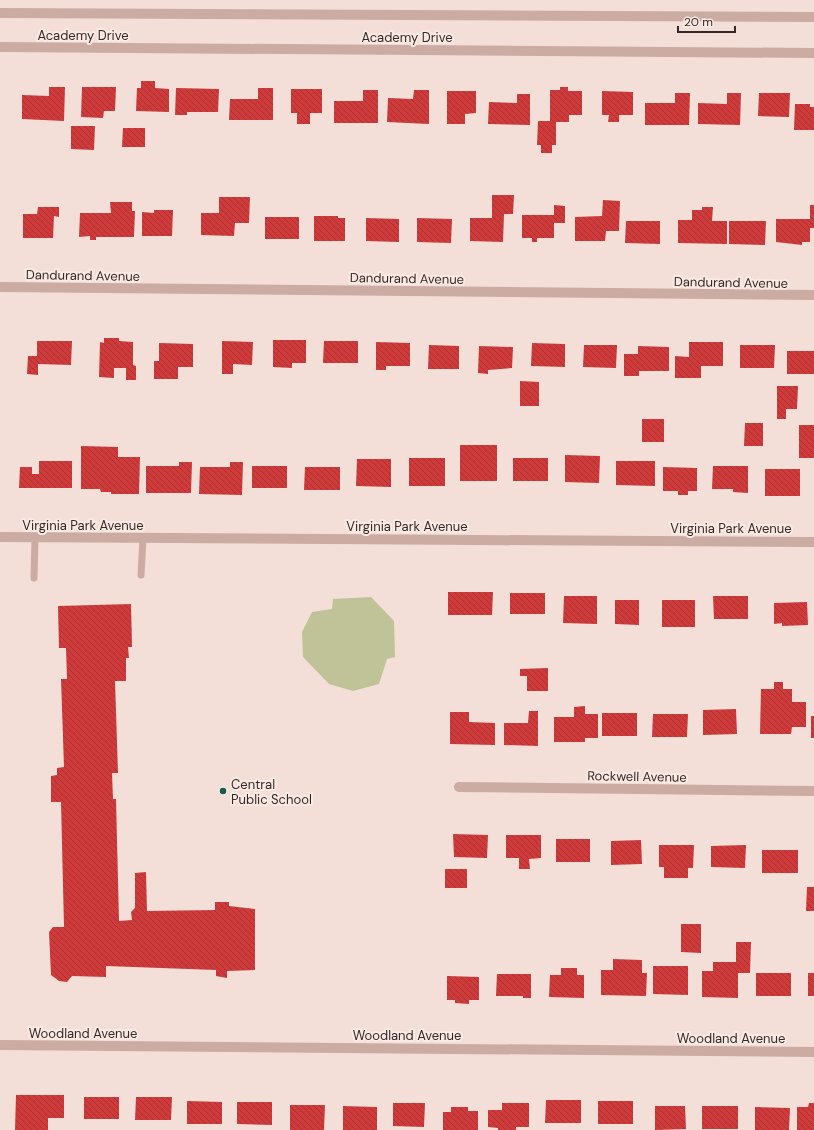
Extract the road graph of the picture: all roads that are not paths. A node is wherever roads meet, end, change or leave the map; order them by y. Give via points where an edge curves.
1 (0, 13) edge
2 (814, 17) edge
3 (0, 47) edge
4 (814, 53) edge
5 (0, 287) edge
6 (814, 295) edge
7 (0, 537) edge
8 (35, 537) junction
9 (143, 538) junction
10 (814, 542) edge
11 (141, 575) dead end
12 (34, 578) dead end
13 (459, 787) dead end
14 (814, 791) edge
15 (0, 1045) edge
16 (814, 1052) edge

1 - 2 street, Academy Drive
3 - 4 street, Academy Drive
5 - 6 street, Dandurand Avenue
7 - 8 street, Virginia Park Avenue
8 - 9 street, Virginia Park Avenue
8 - 12 lane
9 - 10 street, Virginia Park Avenue
9 - 11 lane
13 - 14 street, Rockwell Avenue
15 - 16 street, Woodland Avenue

